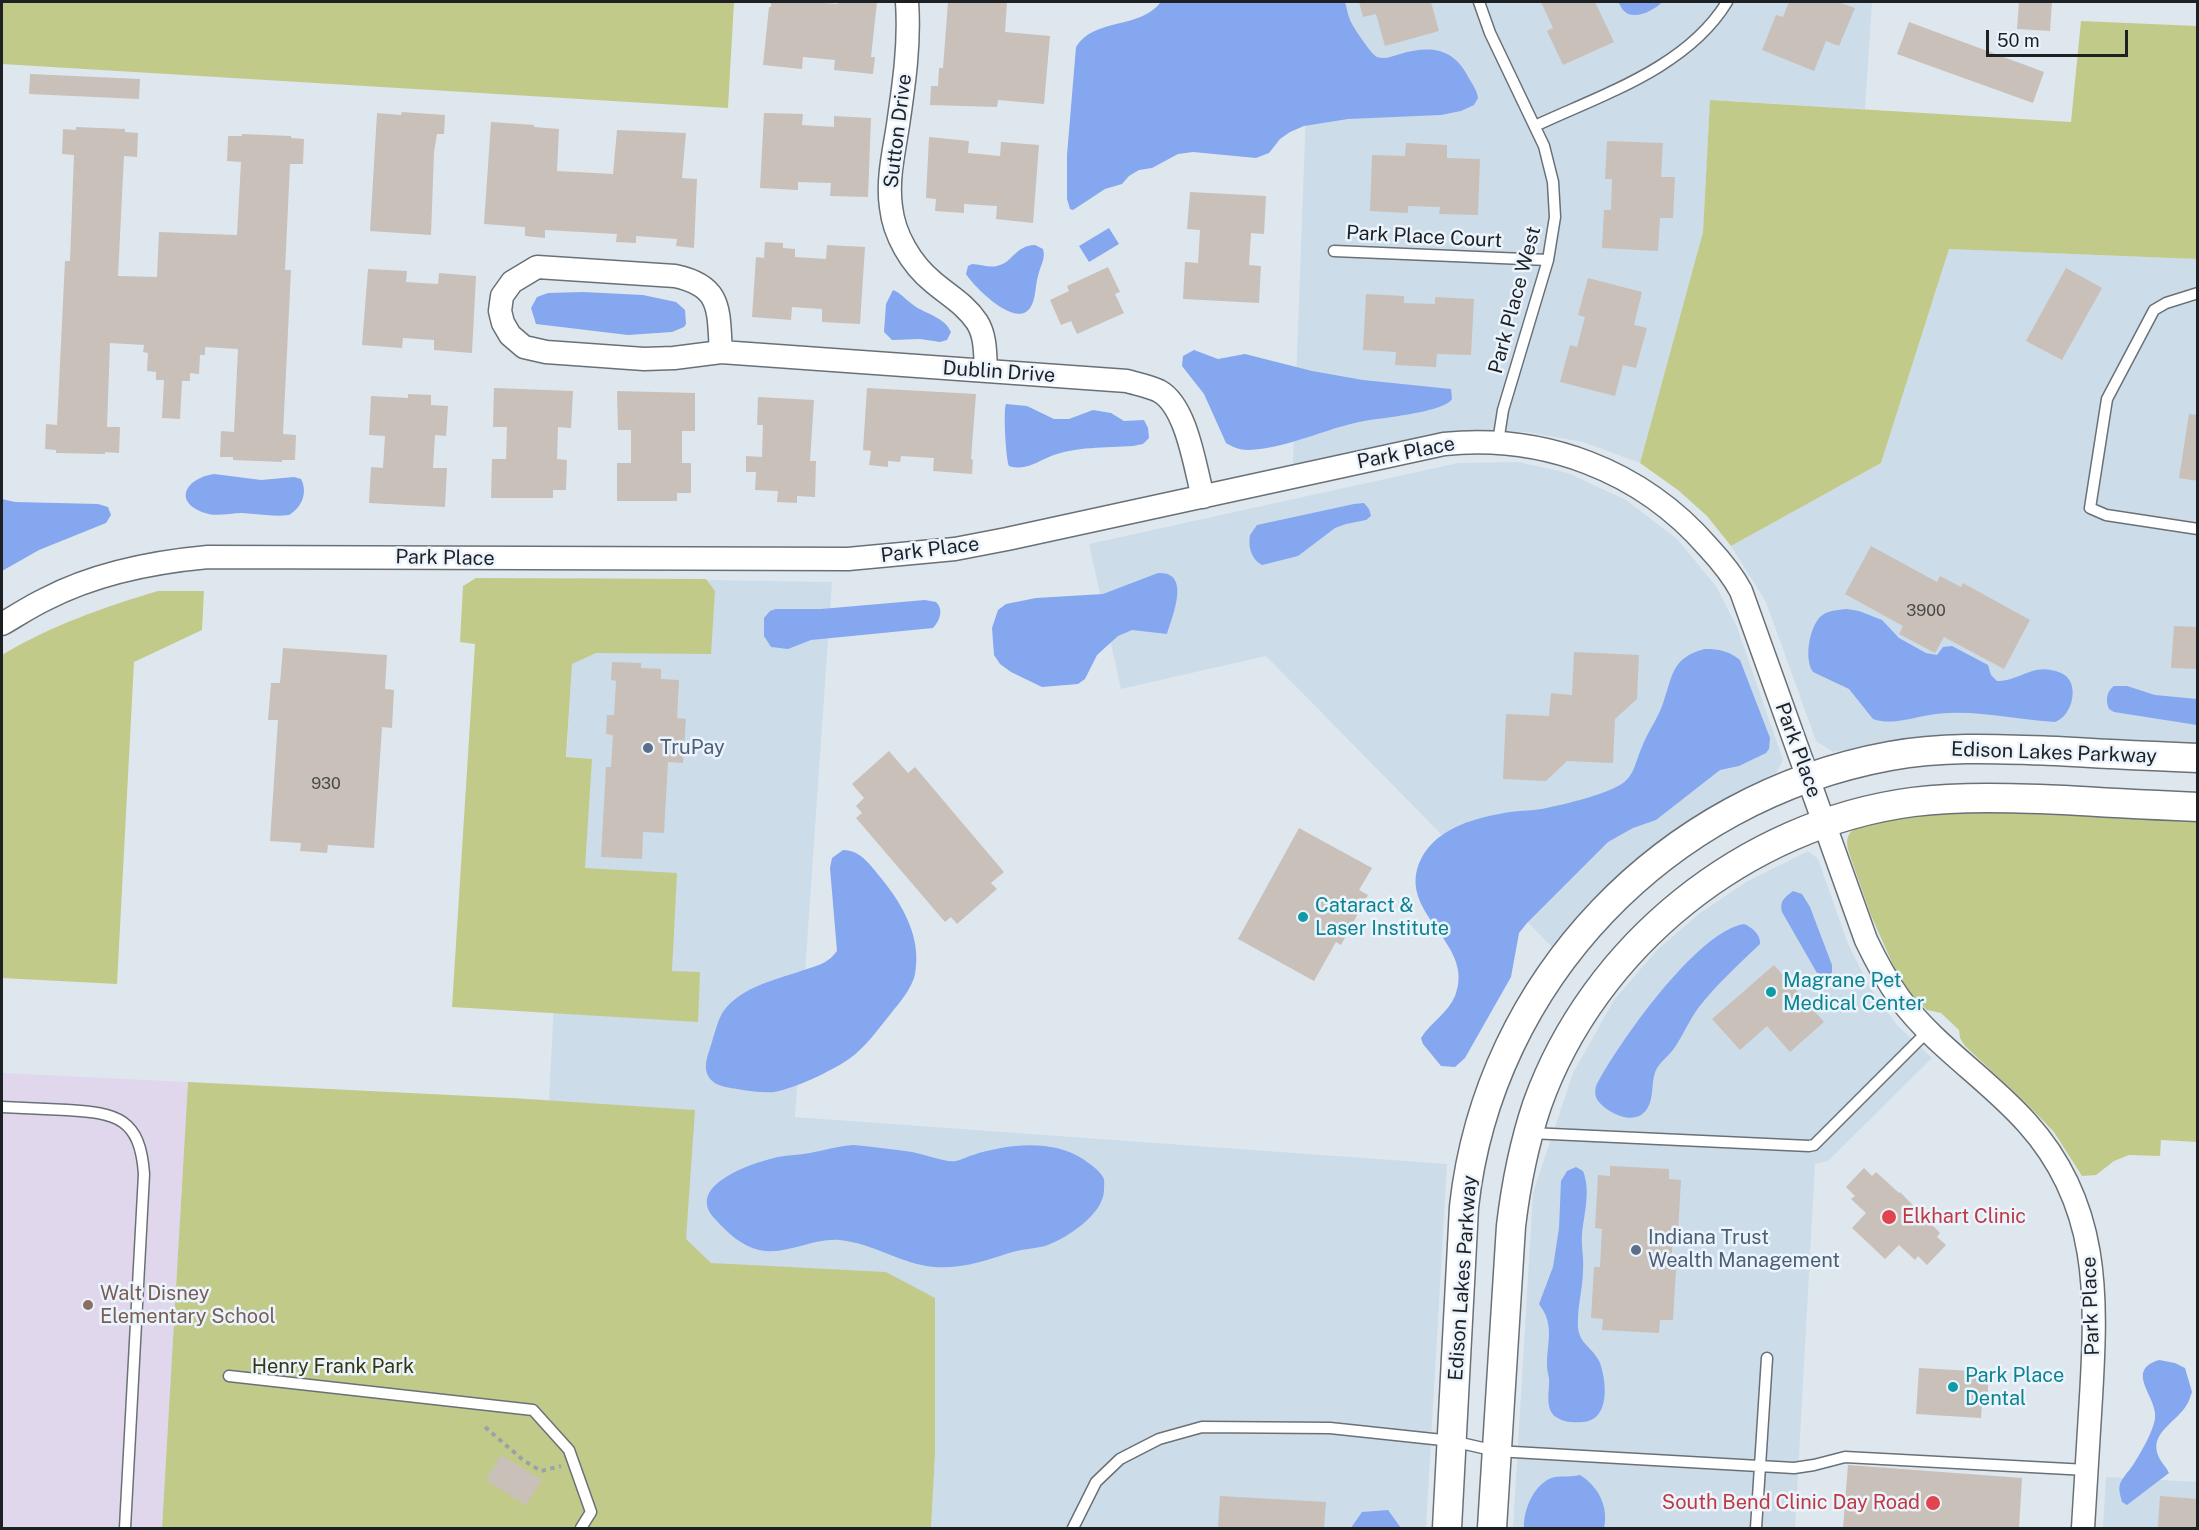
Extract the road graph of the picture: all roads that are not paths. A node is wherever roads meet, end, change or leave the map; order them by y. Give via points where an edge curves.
1 (907, 2) edge
2 (1479, 2) edge
3 (1727, 2) edge
4 (1535, 126) junction
5 (1334, 251) dead end
6 (1548, 260) junction
7 (2198, 293) edge
8 (721, 352) junction
9 (986, 371) junction
10 (1498, 442) junction
11 (1203, 496) junction
12 (2198, 530) edge
13 (2, 624) edge
14 (2198, 758) edge
15 (1808, 777) junction
16 (2198, 807) edge
17 (1824, 824) junction
18 (1929, 1030) junction
19 (2, 1107) edge
20 (1528, 1133) junction
21 (1767, 1358) dead end
22 (229, 1376) dead end
23 (1452, 1441) junction
24 (1496, 1451) junction
25 (1760, 1466) junction
26 (2087, 1470) junction
27 (125, 1528) edge
28 (581, 1528) edge
29 (1073, 1528) edge
30 (1447, 1528) edge
31 (1492, 1528) edge
32 (1756, 1528) edge
33 (2083, 1528) edge

1 - 9 street, Sutton Drive via 908,49 891,175 891,208 900,239 914,262 931,281 962,303 977,323 984,343
2 - 4 lane, Park Place West
3 - 4 lane via 1698,38 1659,68
4 - 6 lane, Park Place West via 1553,182 1555,217
5 - 6 lane, Park Place Court
6 - 10 lane, Park Place West via 1503,410
7 - 12 lane via 2154,310 2107,399 2090,508 2106,515
8 - 8 street, Dublin Drive via 644,359 524,347 503,324 502,296 512,282 537,267 692,280 707,289 717,305
8 - 9 street, Dublin Drive
9 - 11 street, Dublin Drive via 1127,381 1160,391 1183,423
10 - 11 street, Park Place via 1444,444
10 - 15 street, Park Place via 1574,457 1611,472 1654,496 1689,525 1741,591
11 - 13 street, Park Place via 955,549 858,559 208,557 129,569 73,587
14 - 15 street, Edison Lakes Parkway via 1954,749 1891,756
15 - 17 street, Park Place
15 - 23 street, Edison Lakes Parkway via 1721,818 1632,881 1581,934 1547,978 1512,1039 1491,1092 1467,1188
16 - 17 street via 1960,798 1864,811
17 - 18 street, Park Place via 1874,957 1902,1000
17 - 20 street via 1776,842 1718,876 1647,935 1588,1007 1562,1051
18 - 20 lane via 1814,1145
18 - 26 street, Park Place via 2027,1122 2049,1150 2077,1206 2094,1277
19 - 27 lane via 96,1112 116,1117 129,1127 141,1149 144,1174
20 - 24 street via 1510,1226
21 - 25 lane
22 - 28 lane via 533,1410 568,1450 591,1512
23 - 24 lane
23 - 29 lane via 1330,1428 1202,1427 1159,1439 1120,1459 1096,1482
23 - 30 street, Edison Lakes Parkway
24 - 25 lane
24 - 31 street
25 - 26 lane via 1814,1466 1845,1457
25 - 32 lane
26 - 33 street, Park Place

